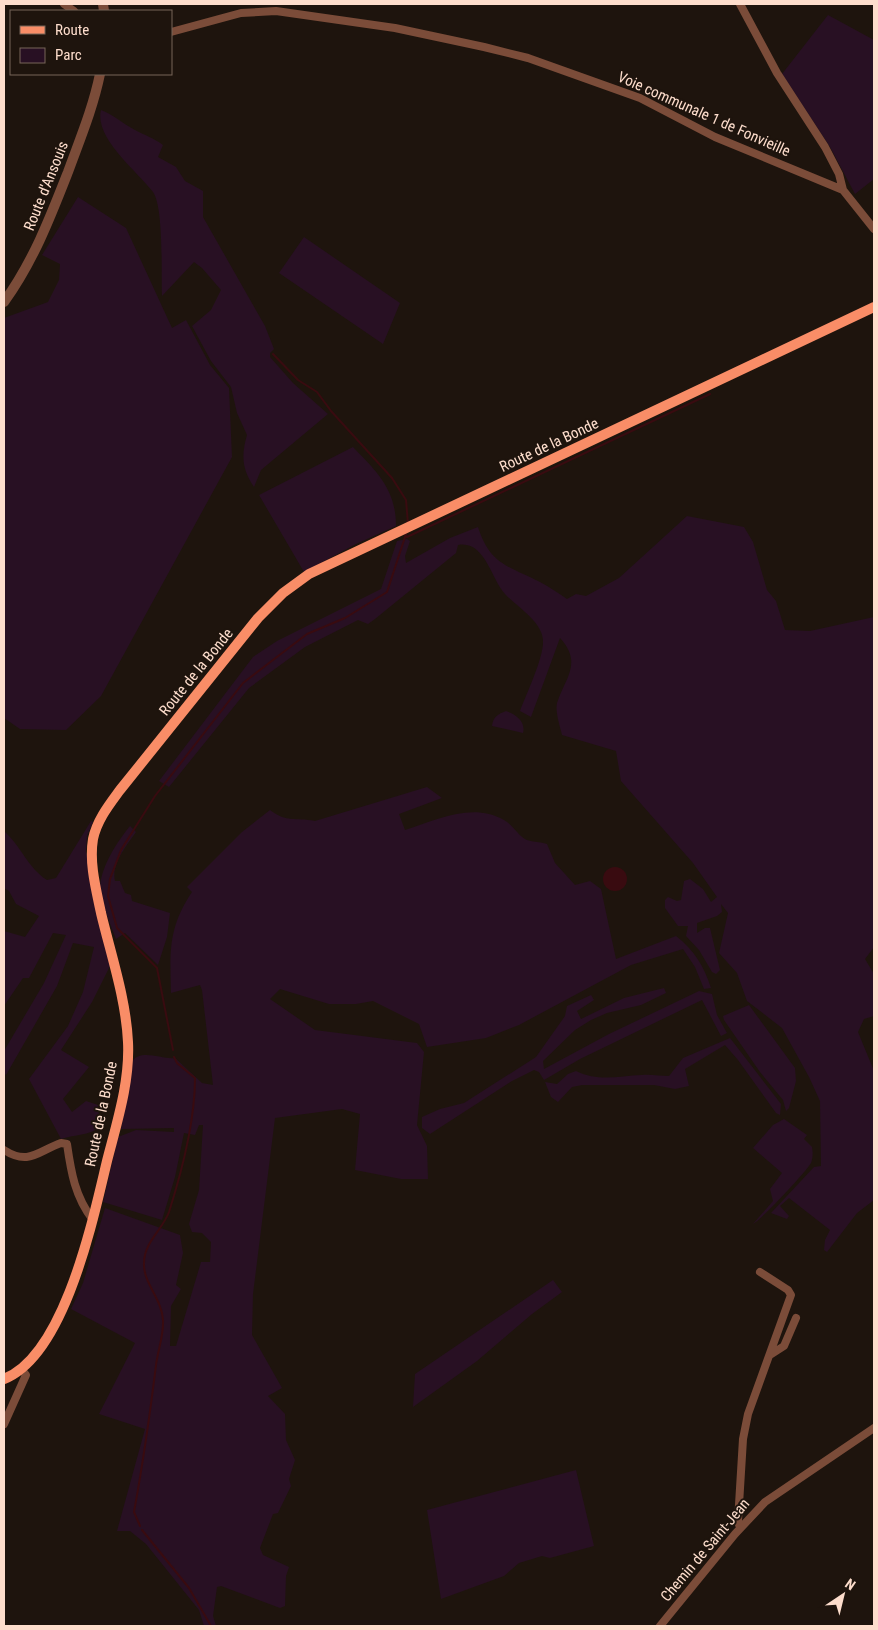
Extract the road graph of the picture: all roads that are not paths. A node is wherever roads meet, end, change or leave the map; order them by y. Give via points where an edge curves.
1 (740, 4) edge
2 (172, 32) edge
3 (100, 75) edge
4 (843, 190) junction
5 (874, 229) edge
6 (4, 302) edge
7 (874, 308) edge
8 (4, 1150) edge
9 (93, 1220) junction
10 (760, 1272) dead end
11 (796, 1318) dead end
12 (770, 1355) junction
13 (22, 1370) junction
14 (8, 1378) edge
15 (22, 1383) junction
16 (4, 1424) edge
17 (874, 1428) edge
18 (740, 1528) junction
19 (660, 1626) edge

1 - 4 street via 777,73 825,148 839,174
2 - 4 street, Voie communale 1 de Fonvieille via 241,13 276,11 386,26 484,47 528,58 640,98 715,137
3 - 6 street, Route d'Ansouis via 91,111 44,233 29,264
4 - 5 street
7 - 9 main road, Route de la Bonde via 309,574 282,593 258,618 120,790 100,819 94,838 92,864 96,890 127,1026 128,1055 126,1082
8 - 9 street via 22,1159 61,1142 67,1144 75,1190
9 - 13 main road, Route de la Bonde via 74,1280 43,1342
10 - 12 street via 791,1295
11 - 12 street via 784,1346
12 - 18 street via 755,1392 743,1438
13 - 14 main road, Route de la Bonde
13 - 15 street via 26,1375
14 - 15 street
15 - 16 street
17 - 18 street, Chemin de Saint-Jean via 765,1502
18 - 19 street, Chemin de Saint-Jean

